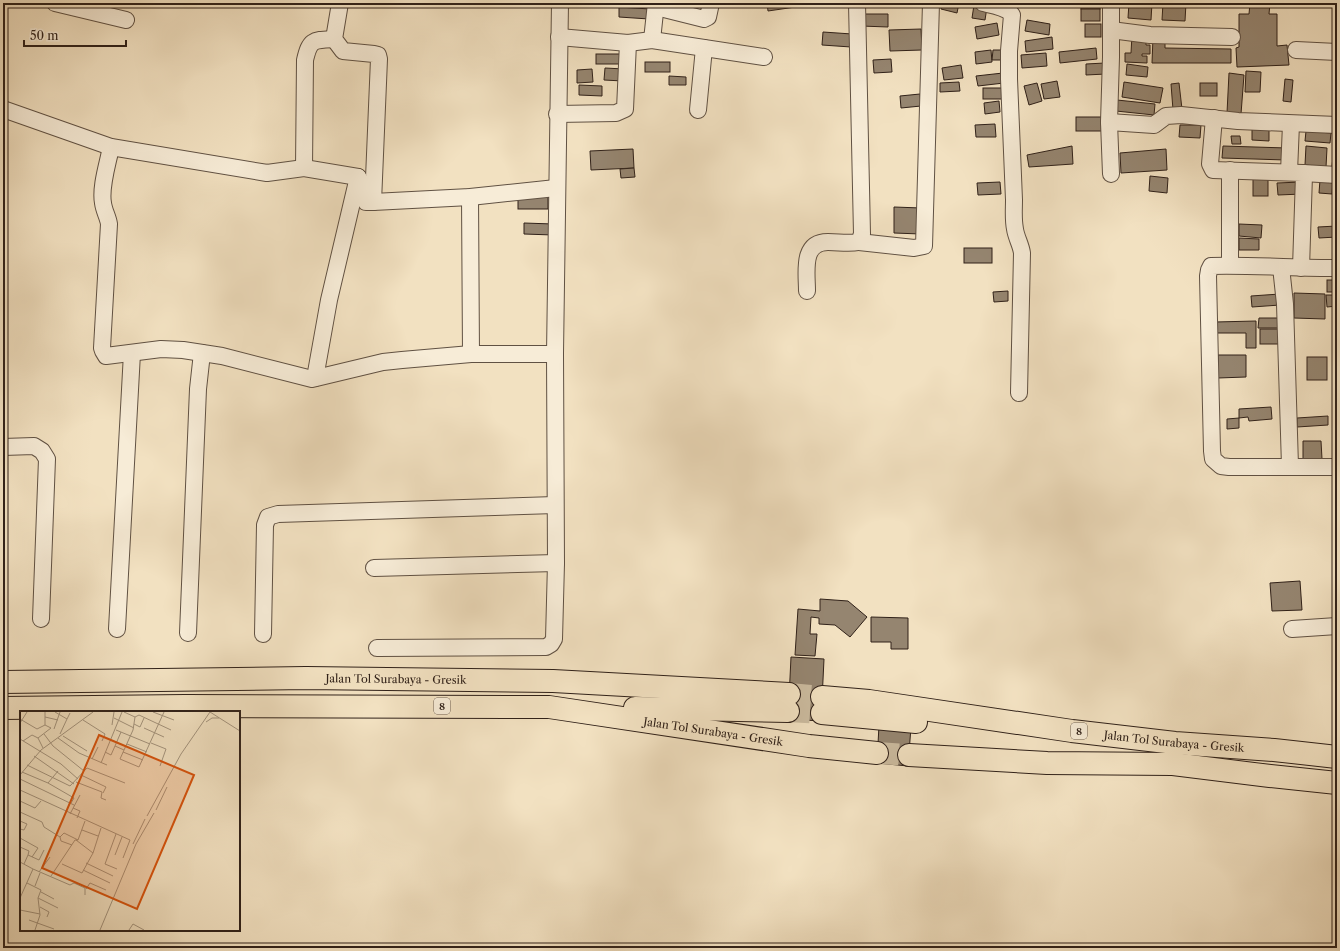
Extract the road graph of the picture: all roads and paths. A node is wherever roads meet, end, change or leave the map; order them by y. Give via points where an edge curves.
1 (55, 3) edge
2 (340, 3) edge
3 (560, 3) edge
4 (711, 3) edge
5 (857, 3) edge
6 (931, 3) edge
7 (983, 3) edge
8 (1111, 3) edge
9 (656, 5) edge
10 (126, 20) dead end
11 (1111, 30) junction
12 (559, 37) junction
13 (1232, 37) dead end
14 (334, 39) junction
15 (652, 40) junction
16 (628, 43) junction
17 (704, 48) junction
18 (1296, 50) dead end
19 (1337, 52) edge
20 (764, 57) dead end
21 (3, 109) edge
22 (698, 110) dead end
23 (557, 114) junction
24 (1214, 118) junction
25 (1109, 122) junction
26 (1291, 124) junction
27 (1337, 125) edge
28 (111, 147) junction
29 (304, 168) junction
30 (1230, 170) junction
31 (1296, 173) junction
32 (1111, 174) dead end
33 (1337, 175) edge
34 (358, 177) junction
35 (556, 188) junction
36 (470, 197) junction
37 (373, 202) junction
38 (859, 242) junction
39 (1230, 266) junction
40 (1281, 267) junction
41 (1300, 268) junction
42 (1337, 268) edge
43 (806, 291) dead end
44 (132, 353) junction
45 (202, 353) junction
46 (471, 354) junction
47 (555, 354) junction
48 (315, 378) junction
49 (1019, 393) dead end
50 (3, 447) edge
51 (1290, 466) junction
52 (1337, 466) edge
53 (555, 505) junction
54 (556, 562) junction
55 (374, 568) dead end
56 (41, 619) dead end
57 (1337, 626) edge
58 (117, 629) dead end
59 (1292, 629) dead end
60 (188, 633) dead end
61 (263, 634) dead end
62 (377, 648) dead end
63 (3, 682) edge
64 (549, 707) junction
65 (3, 708) edge
66 (877, 753) tunnel mouth
67 (909, 755) tunnel mouth
68 (1337, 757) edge
69 (1173, 764) junction
70 (1337, 783) edge

1 - 10 street
2 - 14 street
3 - 12 street
4 - 9 street via 708,17 704,18
5 - 38 street via 862,234
6 - 38 street via 924,246 914,248
7 - 49 street via 1004,9 1012,15 1009,79 1014,216 1015,229 1022,248
8 - 11 street
9 - 15 street
11 - 13 street via 1150,35
11 - 25 street
12 - 16 street
12 - 23 street
14 - 29 street via 312,42 308,47 305,60
14 - 37 street via 343,51 374,54 379,57
15 - 16 street
15 - 17 street
16 - 23 street via 625,109 616,113
17 - 20 street
17 - 22 street
18 - 19 street
21 - 28 street
23 - 35 street
24 - 25 street via 1166,116 1154,125
24 - 26 street
24 - 30 street via 1211,167 1213,170
25 - 32 street
26 - 27 street
26 - 31 street
28 - 29 street via 268,173
28 - 44 street via 102,201 110,224 102,351 106,356
29 - 34 street
30 - 31 street
30 - 39 street
31 - 33 street
31 - 41 street via 1304,175
34 - 37 street via 366,202
34 - 48 street via 328,300
35 - 36 street
35 - 47 street
36 - 37 street
36 - 46 street
38 - 43 street via 819,242 814,246 807,257
39 - 40 street
39 - 51 street via 1211,266 1208,276 1213,459 1221,466 1229,467
40 - 41 street
40 - 51 street
41 - 42 street
44 - 45 street via 161,349
44 - 58 street
45 - 48 street
45 - 60 street via 197,397
46 - 47 street
46 - 48 street via 383,362
47 - 53 street
50 - 56 street via 34,446 42,450 47,459
51 - 52 street
53 - 54 street
53 - 61 street via 278,514 268,517 265,525
54 - 55 street
54 - 62 street via 554,639 546,647
57 - 59 street
63 - 64 highway, Jalan Tol Surabaya - Gresik / 8 via 306,678 553,681 789,703
64 - 65 highway, Jalan Tol Surabaya - Gresik / 8
64 - 66 highway, Jalan Tol Surabaya - Gresik / 8 via 809,746
67 - 69 highway, Jalan Tol Surabaya - Gresik / 8 via 1047,763
68 - 69 highway, Jalan Tol Surabaya - Gresik / 8 via 1072,731 869,701 822,705 912,722 1112,749
69 - 70 highway, Jalan Tol Surabaya - Gresik / 8

